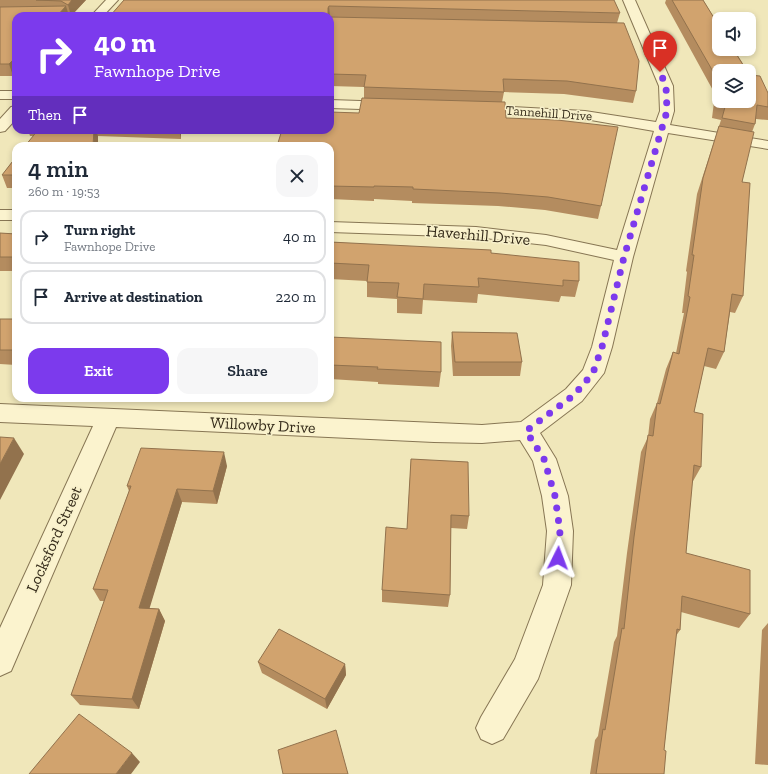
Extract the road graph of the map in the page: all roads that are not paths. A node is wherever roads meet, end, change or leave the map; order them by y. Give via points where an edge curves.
1 (112, 0) edge
2 (629, 0) edge
3 (101, 12) edge
4 (0, 95) edge
5 (12, 95) edge
6 (334, 104) edge
7 (401, 107) edge
8 (465, 108) edge
9 (12, 114) edge
10 (662, 127) junction
11 (0, 128) edge
12 (766, 145) dead end
13 (0, 214) edge
14 (12, 215) edge
15 (334, 226) edge
16 (624, 257) junction
17 (0, 413) edge
18 (108, 418) junction
19 (526, 431) junction
20 (0, 661) edge
21 (492, 728) dead end

1 - 3 street
2 - 10 street via 634,30 666,86 667,111
4 - 5 street
6 - 7 street
8 - 10 street, Tannehill Drive via 585,115
9 - 11 street
10 - 12 street, Tannehill Drive
10 - 16 street
13 - 14 street
15 - 16 street, Haverhill Drive via 476,232 546,240
16 - 19 street via 593,373 574,395
17 - 18 street, Willowby Drive
18 - 19 street, Willowby Drive via 434,433 482,434
18 - 20 street, Locksford Street
19 - 21 street via 544,459 555,496 560,531 557,585 527,668

